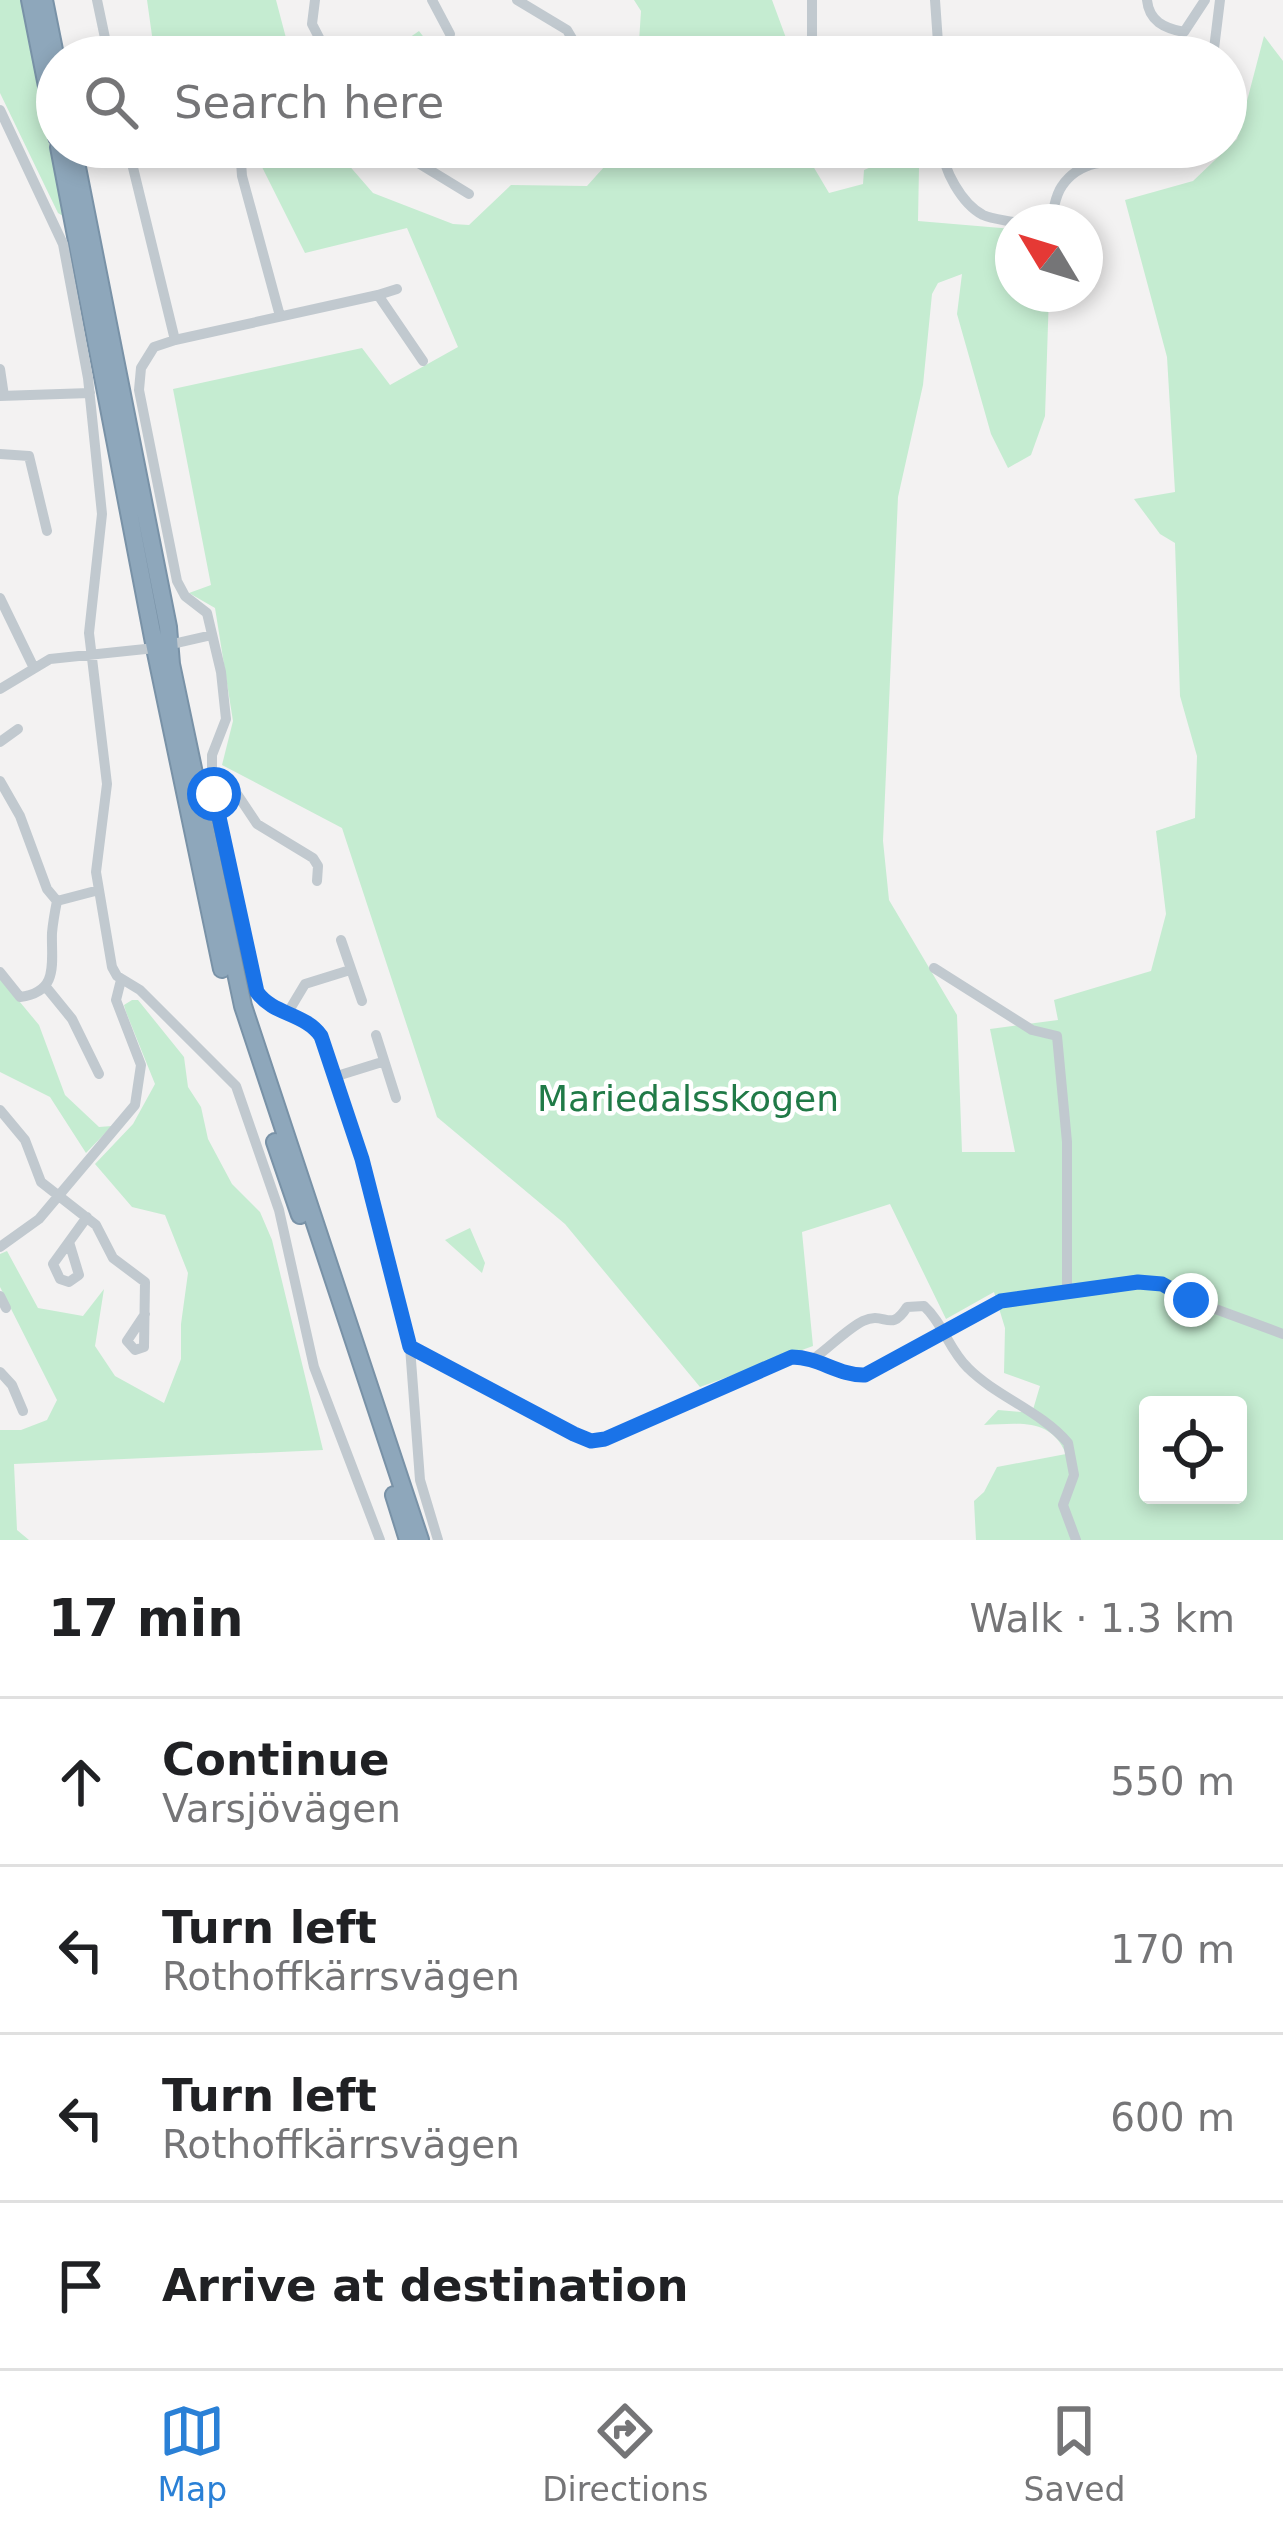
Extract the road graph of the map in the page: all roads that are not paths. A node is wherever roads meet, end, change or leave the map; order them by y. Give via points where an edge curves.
1 (30, 0) edge
2 (44, 0) edge
3 (98, 0) edge
4 (315, 0) edge
5 (432, 0) edge
6 (517, 0) edge
7 (812, 0) edge
8 (935, 0) edge
9 (1147, 0) edge
10 (1205, 0) edge
11 (1220, 0) edge
12 (450, 34) dead end
13 (37, 36) edge
14 (51, 36) edge
15 (105, 36) edge
16 (318, 36) edge
17 (571, 36) edge
18 (812, 36) edge
19 (938, 36) edge
20 (1216, 36) edge
21 (2, 119) edge
22 (63, 168) edge
23 (77, 168) edge
24 (133, 168) edge
25 (242, 168) edge
26 (426, 168) edge
27 (949, 168) edge
28 (1080, 168) edge
29 (469, 194) dead end
30 (1056, 204) edge
31 (995, 217) edge
32 (397, 289) dead end
33 (378, 295) junction
34 (280, 316) junction
35 (175, 340) junction
36 (423, 362) dead end
37 (0, 369) edge
38 (90, 393) junction
39 (2, 396) edge
40 (0, 454) edge
41 (47, 531) dead end
42 (0, 598) edge
43 (212, 635) junction
44 (162, 647) junction
45 (91, 654) junction
46 (33, 666) junction
47 (0, 688) edge
48 (18, 728) dead end
49 (0, 742) edge
50 (212, 780) junction
51 (0, 781) edge
52 (317, 881) dead end
53 (99, 890) junction
54 (57, 901) junction
55 (340, 940) dead end
56 (934, 968) dead end
57 (350, 970) junction
58 (0, 972) edge
59 (121, 980) junction
60 (46, 987) junction
61 (362, 1001) dead end
62 (287, 1014) junction
63 (376, 1035) dead end
64 (382, 1062) junction
65 (99, 1074) dead end
66 (337, 1076) junction
67 (396, 1098) dead end
68 (0, 1110) edge
69 (288, 1185) junction
70 (59, 1198) junction
71 (87, 1217) junction
72 (69, 1242) dead end
73 (0, 1246) edge
74 (1067, 1293) junction
75 (145, 1314) dead end
76 (1283, 1334) edge
77 (943, 1335) junction
78 (410, 1347) junction
79 (813, 1359) junction
80 (0, 1372) edge
81 (23, 1411) dead end
82 (380, 1540) edge
83 (408, 1540) edge
84 (420, 1540) edge
85 (438, 1540) edge
86 (1076, 1540) edge

1 - 13 highway
2 - 14 highway
3 - 15 street
4 - 16 street
5 - 12 street
6 - 17 street
7 - 18 street
8 - 19 street
9 - 10 street via 1159,24 1184,32
11 - 20 street
21 - 38 street via 63,244
22 - 44 highway
23 - 44 highway via 168,627
24 - 35 street
25 - 34 street
26 - 29 street
27 - 31 street via 977,211
28 - 30 street
32 - 33 street
33 - 34 street
33 - 36 street
34 - 35 street
35 - 43 street via 154,347 139,390 176,581 207,613
37 - 39 street
38 - 39 street
38 - 45 street via 102,514
40 - 41 street via 29,456
42 - 46 street
43 - 44 street
43 - 50 street via 226,719
44 - 45 street
44 - 69 highway via 220,964
45 - 46 street
45 - 53 street via 106,784
46 - 47 street
48 - 49 street
50 - 52 street via 233,788 257,824 313,858
50 - 62 street via 257,992
51 - 54 street
53 - 54 street
53 - 59 street
54 - 60 street via 55,971
55 - 57 street
56 - 74 street via 1032,1030 1058,1036
57 - 61 street
57 - 62 street via 305,985
58 - 60 street via 20,998
59 - 69 street via 236,1086
59 - 70 street via 116,1000 139,1055 140,1090 126,1119
60 - 65 street
62 - 66 street via 318,1030
63 - 64 street
64 - 66 street
64 - 67 street
66 - 78 street
68 - 70 street via 25,1140 41,1182
69 - 82 street via 314,1367
69 - 83 highway
69 - 84 highway
70 - 71 street
70 - 73 street
71 - 72 street
71 - 75 street via 112,1258 142,1279
74 - 76 street via 1162,1284
74 - 77 street via 1001,1301
77 - 79 street via 865,1375
77 - 79 street via 923,1306 907,1307 892,1322 862,1322
77 - 86 street via 978,1377 1068,1443 1073,1474 1063,1505
78 - 79 street via 597,1441 776,1362
78 - 85 street via 418,1468
80 - 81 street

